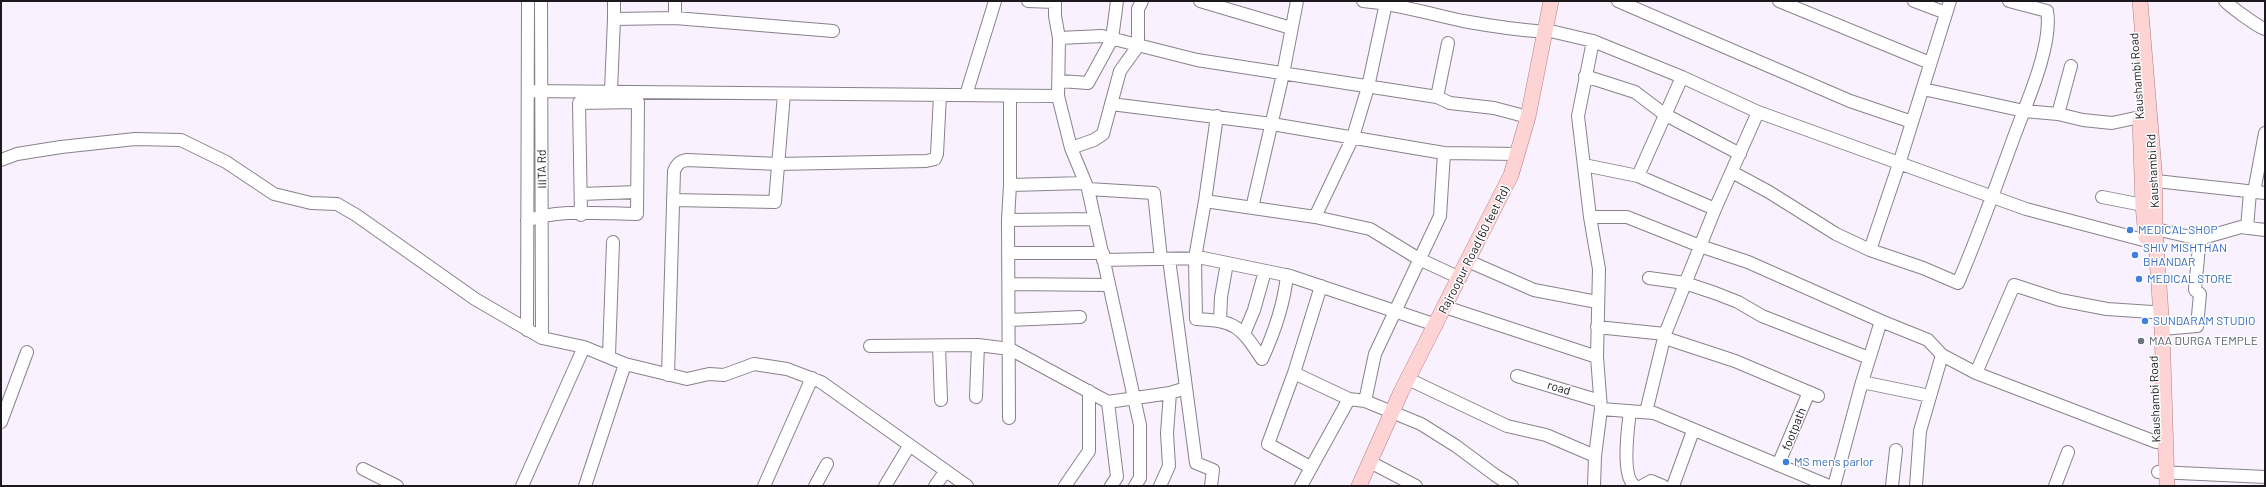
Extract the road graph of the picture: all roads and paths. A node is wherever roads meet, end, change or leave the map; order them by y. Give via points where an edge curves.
1 (528, 1) edge
2 (541, 1) edge
3 (614, 1) edge
4 (675, 1) edge
5 (994, 1) edge
6 (1028, 1) edge
7 (1117, 1) edge
8 (1142, 1) edge
9 (1200, 1) edge
10 (1297, 1) edge
11 (1363, 1) edge
12 (1551, 1) edge
13 (1618, 1) edge
14 (1779, 1) edge
15 (1914, 1) edge
16 (1950, 1) edge
17 (2009, 1) edge
18 (2132, 1) edge
19 (2140, 1) edge
20 (2225, 1) edge
21 (1055, 2) edge
22 (1390, 3) edge
23 (1946, 13) junction
24 (675, 18) junction
25 (614, 19) junction
26 (1291, 28) junction
27 (2265, 29) edge
28 (833, 31) dead end
29 (1546, 31) junction
30 (1059, 38) junction
31 (1112, 39) junction
32 (1593, 41) junction
33 (1448, 43) dead end
34 (1138, 46) junction
35 (1930, 63) junction
36 (2071, 66) dead end
37 (1283, 74) junction
38 (1585, 76) junction
39 (1682, 77) junction
40 (1060, 81) junction
41 (1368, 87) junction
42 (1922, 89) junction
43 (611, 90) junction
44 (528, 91) junction
45 (540, 91) junction
46 (784, 94) junction
47 (940, 95) junction
48 (966, 95) junction
49 (1010, 96) junction
50 (1058, 96) junction
51 (1437, 97) junction
52 (1111, 104) junction
53 (2024, 110) junction
54 (1758, 112) junction
55 (1664, 114) junction
56 (2058, 114) junction
57 (1217, 116) junction
58 (1528, 117) junction
59 (2140, 117) junction
60 (1912, 122) junction
61 (1272, 124) junction
62 (2265, 133) edge
63 (1353, 136) junction
64 (1071, 148) junction
65 (1444, 153) junction
66 (1518, 154) junction
67 (1740, 154) junction
68 (1, 160) edge
69 (778, 164) junction
70 (1899, 164) junction
71 (1584, 165) junction
72 (1732, 172) junction
73 (1638, 176) junction
74 (2148, 180) junction
75 (1010, 185) junction
76 (1087, 186) junction
77 (637, 192) junction
78 (2256, 193) edge
79 (581, 194) junction
80 (1992, 197) junction
81 (2102, 198) dead end
82 (673, 200) junction
83 (1205, 201) junction
84 (2142, 206) junction
85 (1252, 208) junction
86 (1715, 209) junction
87 (582, 214) junction
88 (543, 215) junction
89 (1315, 217) junction
90 (1590, 217) junction
91 (1095, 219) junction
92 (1008, 220) junction
93 (528, 221) junction
94 (2247, 228) junction
95 (2265, 230) edge
96 (2149, 232) junction
97 (2199, 239) junction
98 (613, 242) dead end
99 (1700, 246) junction
100 (1870, 250) junction
101 (1008, 253) junction
102 (1103, 256) junction
103 (1195, 258) junction
104 (1165, 259) junction
105 (1419, 259) junction
106 (1468, 261) junction
107 (1227, 263) junction
108 (1265, 271) junction
109 (1287, 275) junction
110 (1460, 278) junction
111 (1649, 278) dead end
112 (1685, 283) junction
113 (1009, 284) junction
114 (1109, 285) junction
115 (1321, 286) junction
116 (1597, 302) junction
117 (1445, 307) junction
118 (1395, 310) junction
119 (2152, 312) junction
120 (1080, 317) dead end
121 (1009, 320) junction
122 (1220, 321) junction
123 (1881, 321) junction
124 (1436, 325) junction
125 (1597, 327) junction
126 (2162, 329) junction
127 (527, 330) junction
128 (1244, 334) junction
129 (1665, 336) junction
130 (542, 338) junction
131 (978, 345) junction
132 (584, 346) junction
133 (870, 346) dead end
134 (939, 346) junction
135 (1010, 349) junction
136 (27, 352) dead end
137 (609, 355) junction
138 (1942, 355) junction
139 (1596, 357) junction
140 (1869, 358) junction
141 (626, 364) junction
142 (1294, 373) junction
143 (1976, 373) junction
144 (668, 375) junction
145 (1517, 376) dead end
146 (812, 378) junction
147 (1408, 379) junction
148 (1862, 382) junction
149 (1186, 388) junction
150 (1089, 391) junction
151 (1170, 393) junction
152 (1930, 396) junction
153 (976, 397) dead end
154 (1134, 397) junction
155 (1349, 399) junction
156 (940, 400) dead end
157 (1108, 402) junction
158 (1365, 402) junction
159 (1600, 405) junction
160 (1630, 411) junction
161 (1392, 412) junction
162 (1646, 412) junction
163 (1009, 418) dead end
164 (1, 422) edge
165 (1693, 431) junction
166 (2156, 442) junction
167 (909, 446) junction
168 (1896, 450) dead end
169 (2068, 452) dead end
170 (1595, 456) junction
171 (1370, 462) junction
172 (827, 464) dead end
173 (1778, 465) junction
174 (1310, 467) junction
175 (363, 469) dead end
176 (945, 472) junction
177 (2265, 476) edge
178 (2163, 479) edge
179 (397, 486) edge
180 (522, 486) edge
181 (585, 486) edge
182 (764, 486) edge
183 (814, 486) edge
184 (885, 486) edge
185 (936, 486) edge
186 (966, 486) edge
187 (1065, 486) edge
188 (1111, 486) edge
189 (1135, 486) edge
190 (1160, 486) edge
191 (1211, 486) edge
192 (1301, 486) edge
193 (1359, 486) edge
194 (1416, 486) edge
195 (1512, 486) edge
196 (1594, 486) edge
197 (1635, 486) edge
198 (1642, 486) edge
199 (1662, 486) edge
200 (1673, 486) edge
201 (1829, 486) edge
202 (1834, 486) edge
203 (1892, 486) edge
204 (1916, 486) edge
205 (2056, 486) edge

1 - 44 street, IIITA Rd
2 - 45 street, IIITA Rd
3 - 25 street
4 - 24 street
5 - 48 street
6 - 21 street
7 - 31 street
8 - 34 street via 1138,9
9 - 26 street
10 - 26 street
11 - 22 street
12 - 29 main road, Rajroopur Road (60 feet Rd)
13 - 60 street via 1850,101
14 - 35 street
15 - 23 street
16 - 23 street
17 - 53 street via 2047,11 2049,21 2040,64
18 - 59 main road, Kaushambi Road
19 - 74 main road, Kaushambi Rd
20 - 27 street via 2250,18 2258,27
21 - 30 street via 1054,16
22 - 29 street via 1510,29
22 - 41 street
23 - 35 street
24 - 25 street
24 - 28 street
25 - 43 street
26 - 37 street
29 - 32 street
29 - 58 main road, Rajroopur Road (60 feet Rd)
30 - 31 street via 1102,36
30 - 40 street
31 - 34 street
31 - 40 street via 1088,83
32 - 38 street
32 - 39 street
33 - 51 street
34 - 37 street via 1197,60
34 - 52 street via 1120,71
35 - 42 street
36 - 56 street
37 - 41 street
37 - 61 street
38 - 55 street via 1634,92
38 - 71 street via 1578,116
39 - 54 street
39 - 55 street
40 - 50 street
41 - 51 street
41 - 63 street
42 - 53 street
42 - 60 street
43 - 45 street
43 - 46 street
44 - 45 street
44 - 93 street, IIITA Rd
45 - 88 street, IIITA Rd
46 - 47 street
46 - 69 street
47 - 48 street
47 - 69 street via 935,159
48 - 49 street
49 - 50 street
49 - 75 street
50 - 64 street
51 - 58 street via 1450,103 1494,108
52 - 57 street
52 - 64 street via 1103,134
53 - 56 street
53 - 80 street
54 - 67 street
54 - 70 street
55 - 67 street
55 - 73 street
56 - 59 street via 2112,123
57 - 61 street
57 - 83 street
58 - 66 main road, Rajroopur Road (60 feet Rd)
59 - 74 main road, Kaushambi Road
60 - 70 street
61 - 63 street
61 - 85 street
62 - 78 street
63 - 65 street
63 - 89 street
64 - 76 street
65 - 66 street
65 - 105 street via 1440,216
66 - 106 main road, Rajroopur Road (60 feet Rd) via 1511,175
67 - 72 street
68 - 127 street via 17,154 60,147 134,139 181,140 226,162 274,194 311,203 337,204 476,299
69 - 82 street via 681,161 674,171
69 - 82 street via 775,202
70 - 80 street
70 - 100 street
71 - 73 street
71 - 90 street
72 - 86 street
72 - 100 street via 1836,234
73 - 86 street
74 - 78 street
74 - 84 main road, Kaushambi Road
74 - 96 main road, Kaushambi Rd
75 - 76 street
75 - 92 street
76 - 91 street
76 - 104 street via 1154,193
77 - 79 street
77 - 79 street via 638,102 586,103 579,104
77 - 87 street via 637,214
78 - 94 street
79 - 87 street
80 - 96 street via 2026,209
80 - 100 street via 1958,283
81 - 84 street
82 - 144 street
83 - 85 street
83 - 103 street
84 - 96 main road, Kaushambi Road
85 - 89 street
86 - 99 street
87 - 88 street
88 - 93 street
88 - 130 street, IIITA Rd
89 - 105 street via 1370,229
90 - 99 street via 1627,217
90 - 116 street via 1599,269
91 - 92 street
91 - 102 street
92 - 101 street
93 - 127 street, IIITA Rd
94 - 95 street
94 - 97 street via 2242,227
96 - 97 street
96 - 119 main road, Kaushambi Road
96 - 126 main road, Kaushambi Rd
97 - 126 street via 2195,281 2195,290 2200,294 2197,326
98 - 137 street
99 - 112 street
99 - 123 street via 1783,275
101 - 102 street
101 - 113 street
102 - 104 street
102 - 114 street
103 - 104 street
103 - 107 street
103 - 122 street via 1196,319
104 - 149 street
105 - 110 street
105 - 118 street
106 - 110 main road, Rajroopur Road (60 feet Rd)
106 - 116 street via 1534,290
107 - 108 street
107 - 122 street
108 - 109 street
108 - 128 street
109 - 115 street
109 - 128 street via 1276,329 1262,359
110 - 117 main road, Rajroopur Road (60 feet Rd)
111 - 112 street
112 - 129 street
112 - 140 street via 1738,302 1762,316
113 - 114 street
113 - 121 street
114 - 154 street
115 - 118 street
115 - 142 street
116 - 125 street
117 - 124 main road, Rajroopur Road (60 feet Rd)
117 - 139 street
118 - 124 street
118 - 158 street via 1375,354
119 - 143 street via 2108,309 2067,302 2014,285
119 - 166 main road, Kaushambi Road
120 - 121 street
121 - 135 street
122 - 128 street via 1234,324
123 - 138 street via 1928,340
123 - 140 street
124 - 147 main road, Rajroopur Road (60 feet Rd)
125 - 129 street
125 - 139 street
126 - 178 main road, Kaushambi Rd
127 - 130 street
129 - 162 street
129 - 173 street, footpath via 1735,361 1813,394
130 - 132 street
131 - 134 street
131 - 135 street
131 - 153 street
132 - 137 street
132 - 180 street
133 - 134 street
134 - 156 street
135 - 150 street
135 - 163 street
136 - 164 street
137 - 141 street
138 - 143 street
138 - 152 street
139 - 159 street
140 - 148 street
141 - 144 street
141 - 181 street
142 - 155 street
142 - 174 street via 1268,444
143 - 166 street
144 - 146 street via 687,379 709,374 724,375 754,364 787,369
145 - 159 street, road
146 - 167 street
146 - 182 street
147 - 161 main road, Rajroopur Road (60 feet Rd)
147 - 170 street via 1507,426 1546,435
148 - 152 street
148 - 202 street
149 - 151 street
149 - 191 street via 1196,463 1213,470
150 - 157 street
150 - 187 street via 1089,451
151 - 154 street
151 - 190 street via 1167,433 1169,466
152 - 204 street via 1920,431
154 - 157 street
154 - 189 street via 1140,425 1140,478
155 - 158 street
155 - 174 street
157 - 188 street via 1118,477
158 - 161 street
159 - 160 street, road
159 - 170 street
160 - 162 street, road
160 - 197 street via 1627,465 1628,479
161 - 171 main road, Rajroopur Road (60 feet Rd)
161 - 195 street via 1421,424
162 - 165 street, road via 1654,413
165 - 173 street, road
165 - 200 street
166 - 178 main road, Kaushambi Road
167 - 176 street
167 - 184 street
168 - 203 street
169 - 205 street
170 - 196 street
171 - 193 main road, Rajroopur Road (60 feet Rd)
171 - 194 street
172 - 183 street
173 - 201 street, road
174 - 192 street
175 - 179 street
176 - 185 street
176 - 186 street
177 - 178 street
198 - 199 street via 1651,481

